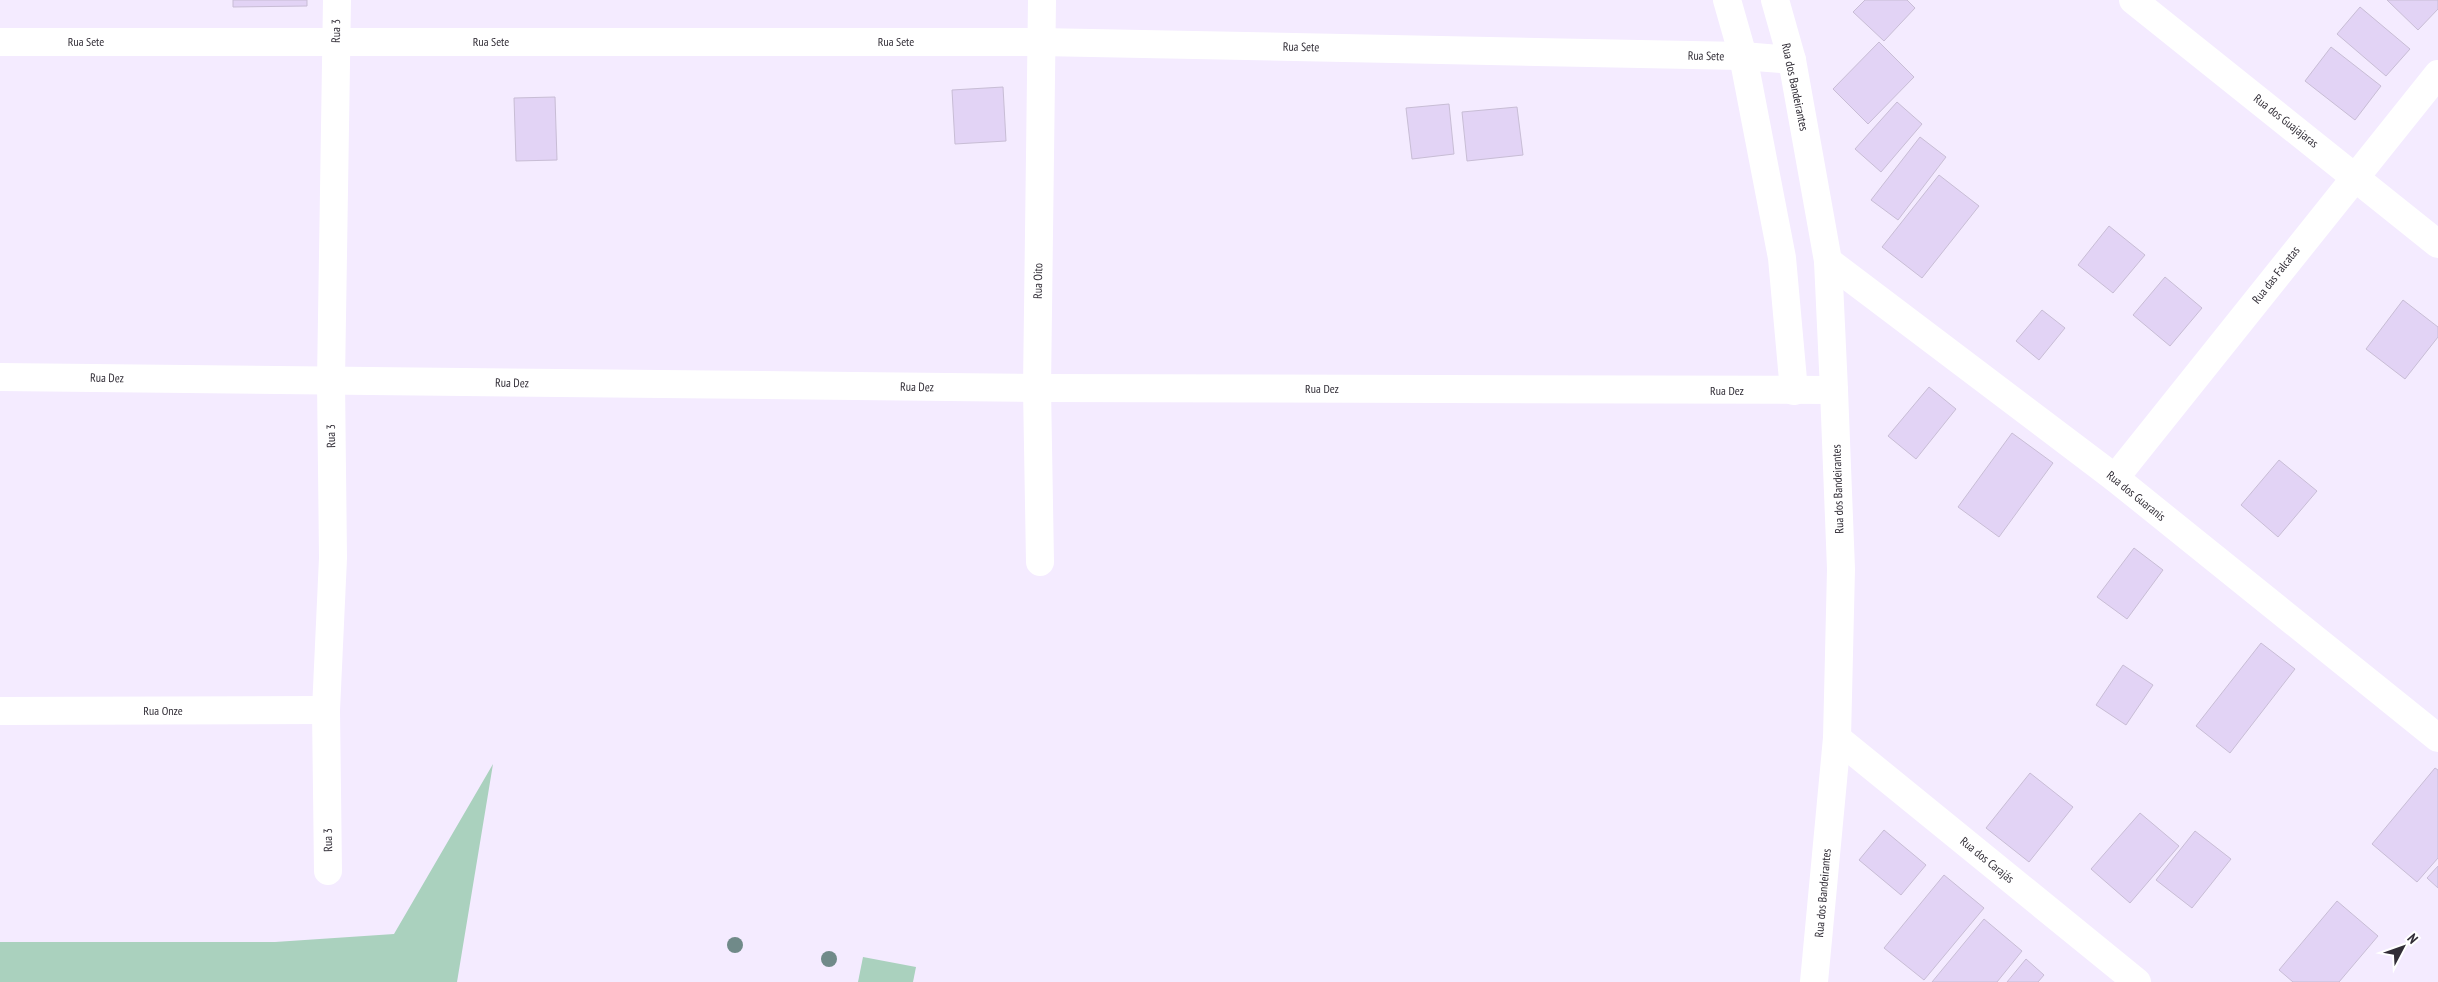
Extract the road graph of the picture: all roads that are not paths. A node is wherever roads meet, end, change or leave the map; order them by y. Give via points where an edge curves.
1 (337, 0) edge
2 (1042, 0) edge
3 (1727, 0) edge
4 (1775, 0) edge
5 (2133, 0) edge
6 (0, 42) edge
7 (336, 42) junction
8 (1040, 42) junction
9 (1743, 56) junction
10 (1792, 60) junction
11 (2438, 74) edge
12 (2355, 176) junction
13 (2438, 244) edge
14 (1828, 261) junction
15 (0, 377) edge
16 (331, 381) junction
17 (1037, 388) junction
18 (1834, 390) junction
19 (1794, 391) junction
20 (2115, 478) junction
21 (1040, 562) dead end
22 (326, 710) junction
23 (0, 711) edge
24 (1837, 738) junction
25 (2438, 738) edge
26 (328, 871) dead end
27 (1814, 982) edge
28 (2137, 982) edge

1 - 7 street, Rua 3
2 - 8 street, Rua Oito
3 - 9 street
4 - 10 street, Rua dos Bandeirantes
5 - 12 street, Rua dos Guajajaras
6 - 7 street, Rua Sete
7 - 8 street, Rua Sete
7 - 16 street, Rua 3
8 - 9 street, Rua Sete
8 - 17 street, Rua Oito
9 - 10 street, Rua Sete
9 - 19 street via 1782,258
10 - 14 street, Rua dos Bandeirantes
11 - 12 street, Rua das Falcatas
12 - 13 street, Rua dos Guajajaras
12 - 20 street, Rua das Falcatas
14 - 18 street, Rua dos Bandeirantes
14 - 20 street, Rua dos Guaranis
15 - 16 street, Rua Dez
16 - 17 street, Rua Dez
16 - 22 street, Rua 3 via 333,558
17 - 19 street, Rua Dez
17 - 21 street, Rua Oito
18 - 19 street, Rua Dez
18 - 24 street, Rua dos Bandeirantes via 1841,570
20 - 25 street, Rua dos Guaranis
22 - 23 street, Rua Onze
22 - 26 street, Rua 3
24 - 27 street, Rua dos Bandeirantes
24 - 28 street, Rua dos Carajás

